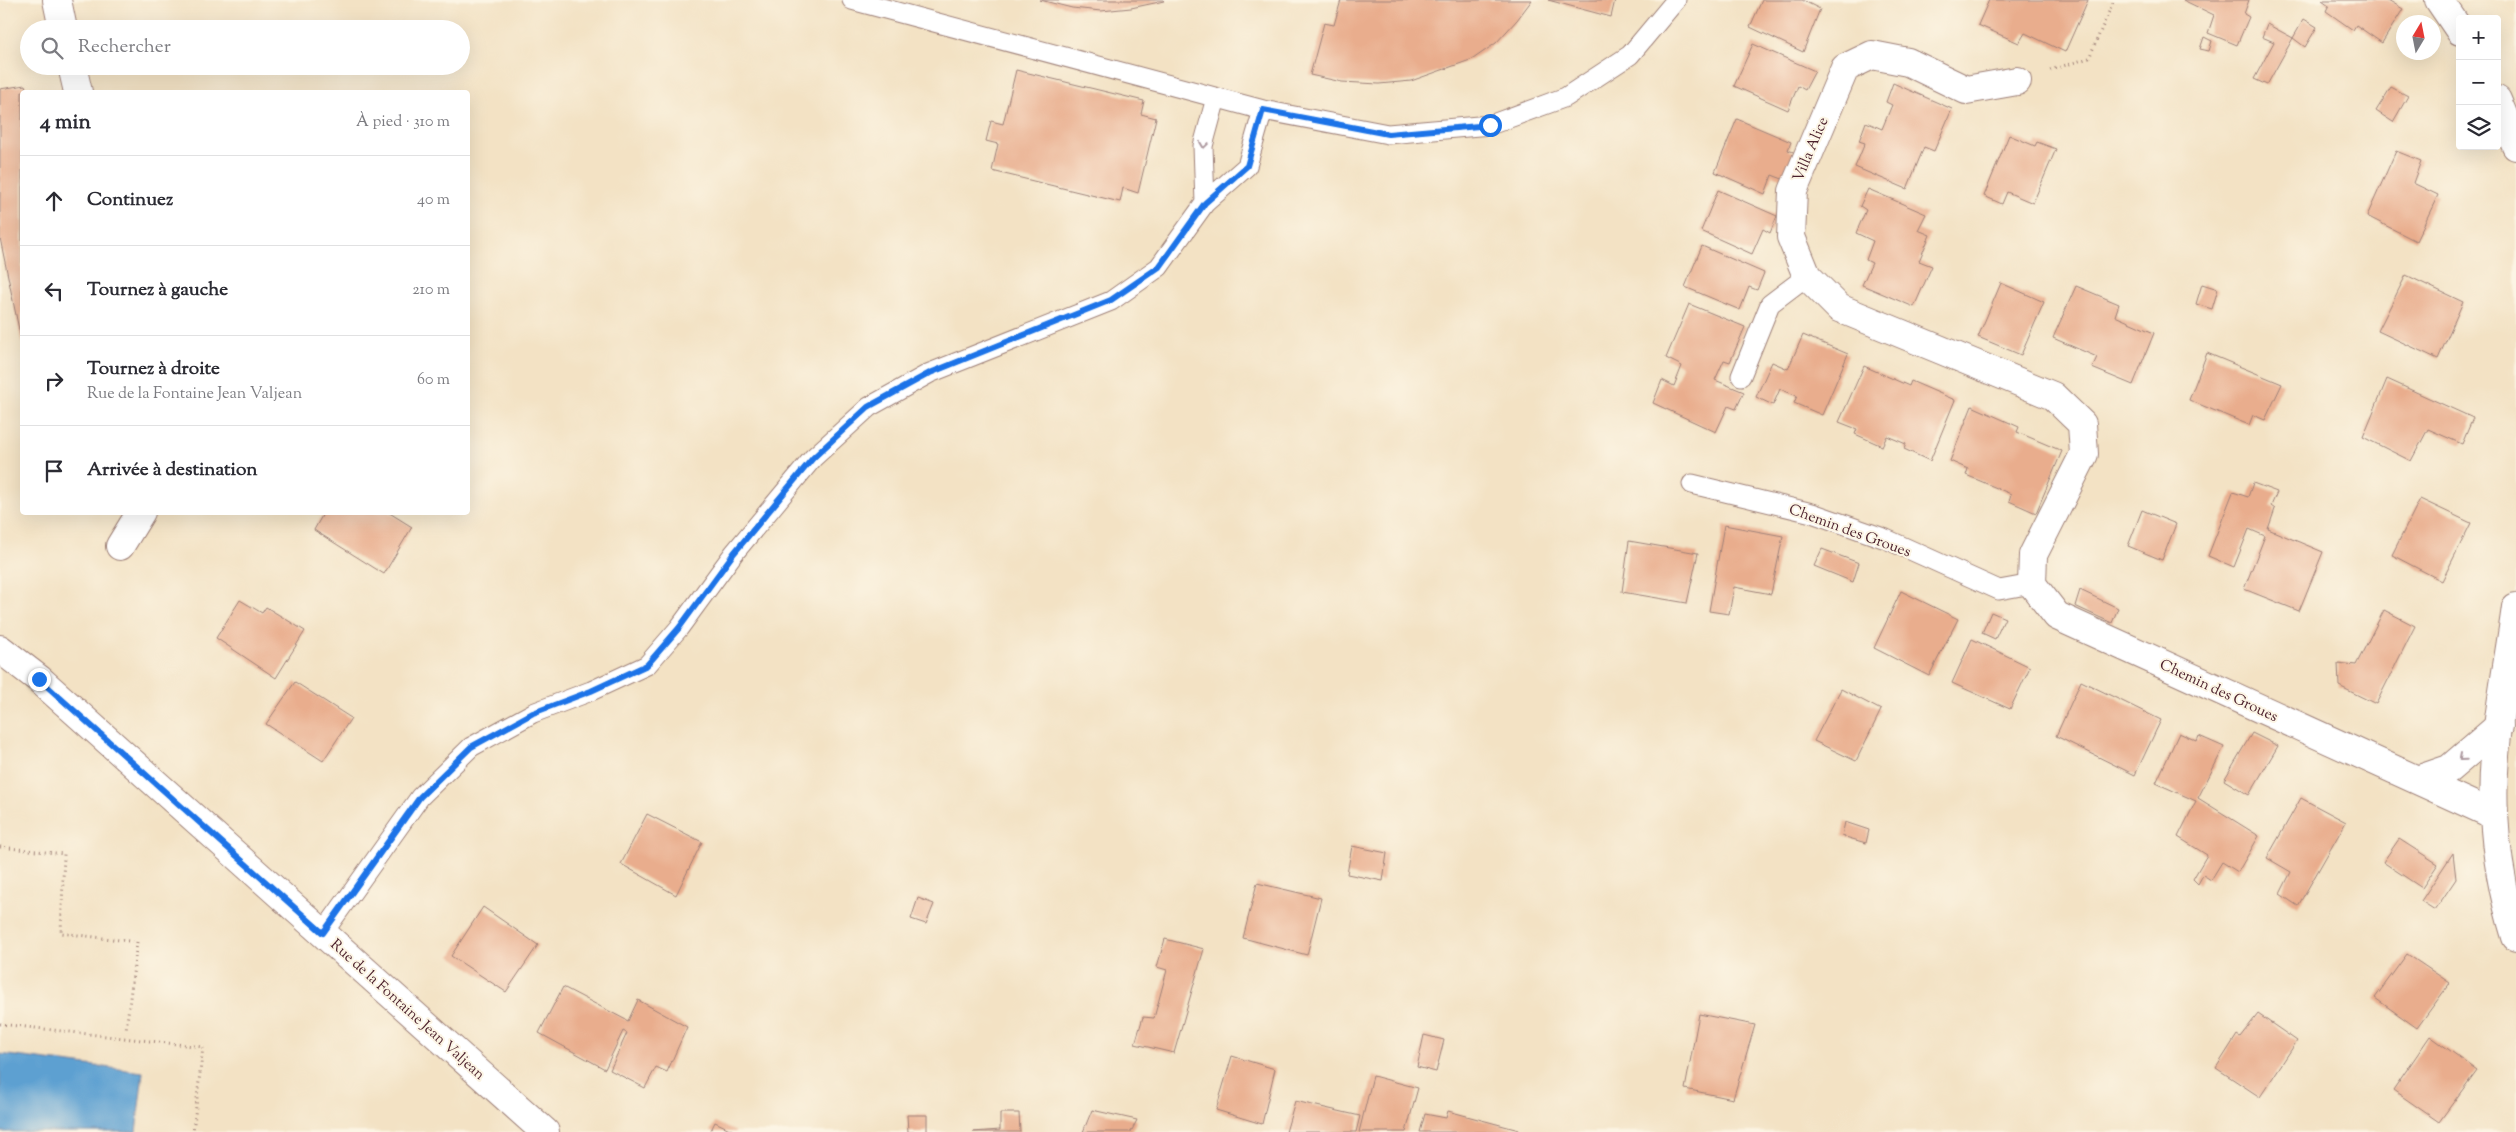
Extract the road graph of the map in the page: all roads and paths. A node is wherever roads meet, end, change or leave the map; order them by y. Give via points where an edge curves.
1 (57, 0) edge
2 (852, 0) edge
3 (1676, 0) edge
4 (2114, 0) edge
5 (2439, 0) edge
6 (61, 20) edge
7 (2456, 25) edge
8 (74, 75) edge
9 (2017, 81) joint
10 (78, 90) edge
11 (1216, 98) junction
12 (2499, 105) edge
13 (1263, 110) junction
14 (2516, 146) edge
15 (1205, 203) junction
16 (1806, 276) junction
17 (1741, 376) dead end
18 (1692, 484) dead end
19 (139, 515) edge
20 (120, 546) dead end
21 (2032, 584) junction
22 (2516, 607) edge
23 (0, 649) edge
24 (2500, 726) junction
25 (2418, 780) junction
26 (2494, 815) junction
27 (0, 847) edge
28 (323, 933) junction
29 (2516, 937) edge
30 (0, 1024) edge
31 (126, 1030) dead end
32 (193, 1132) edge
33 (545, 1132) edge

1 - 6 street
2 - 11 lane
3 - 13 lane via 1630,55 1566,97 1490,125 1388,134
4 - 9 path via 2090,58
5 - 7 street
8 - 10 street
9 - 16 street, Villa Alice via 1966,90 1908,62 1872,55 1845,68 1793,191 1791,237
11 - 13 lane
11 -> 15 lane via 1202,146
12 - 14 street
13 - 15 lane via 1247,166
15 - 28 lane via 1159,267 1111,300 930,373 868,407 813,458 647,665 533,713 471,747 420,797
16 - 17 lane via 1770,304
16 - 21 street, Villa Alice via 1839,308 2053,396 2082,424 2084,454 2033,555
18 - 21 lane, Chemin des Groues via 1812,513 1886,539 1999,590
19 - 20 street
21 - 25 street, Chemin des Groues via 2058,616
22 - 24 street
23 - 28 street, Rue de la Fontaine Jean Valjean via 39,679
24 -> 25 street via 2449,769
24 - 26 street via 2494,776
25 - 26 street, Chemin des Groues
26 - 29 street via 2504,896
27 - 31 path via 64,854 60,934 137,942
28 - 33 street, Rue de la Fontaine Jean Valjean
30 - 32 path via 203,1046

